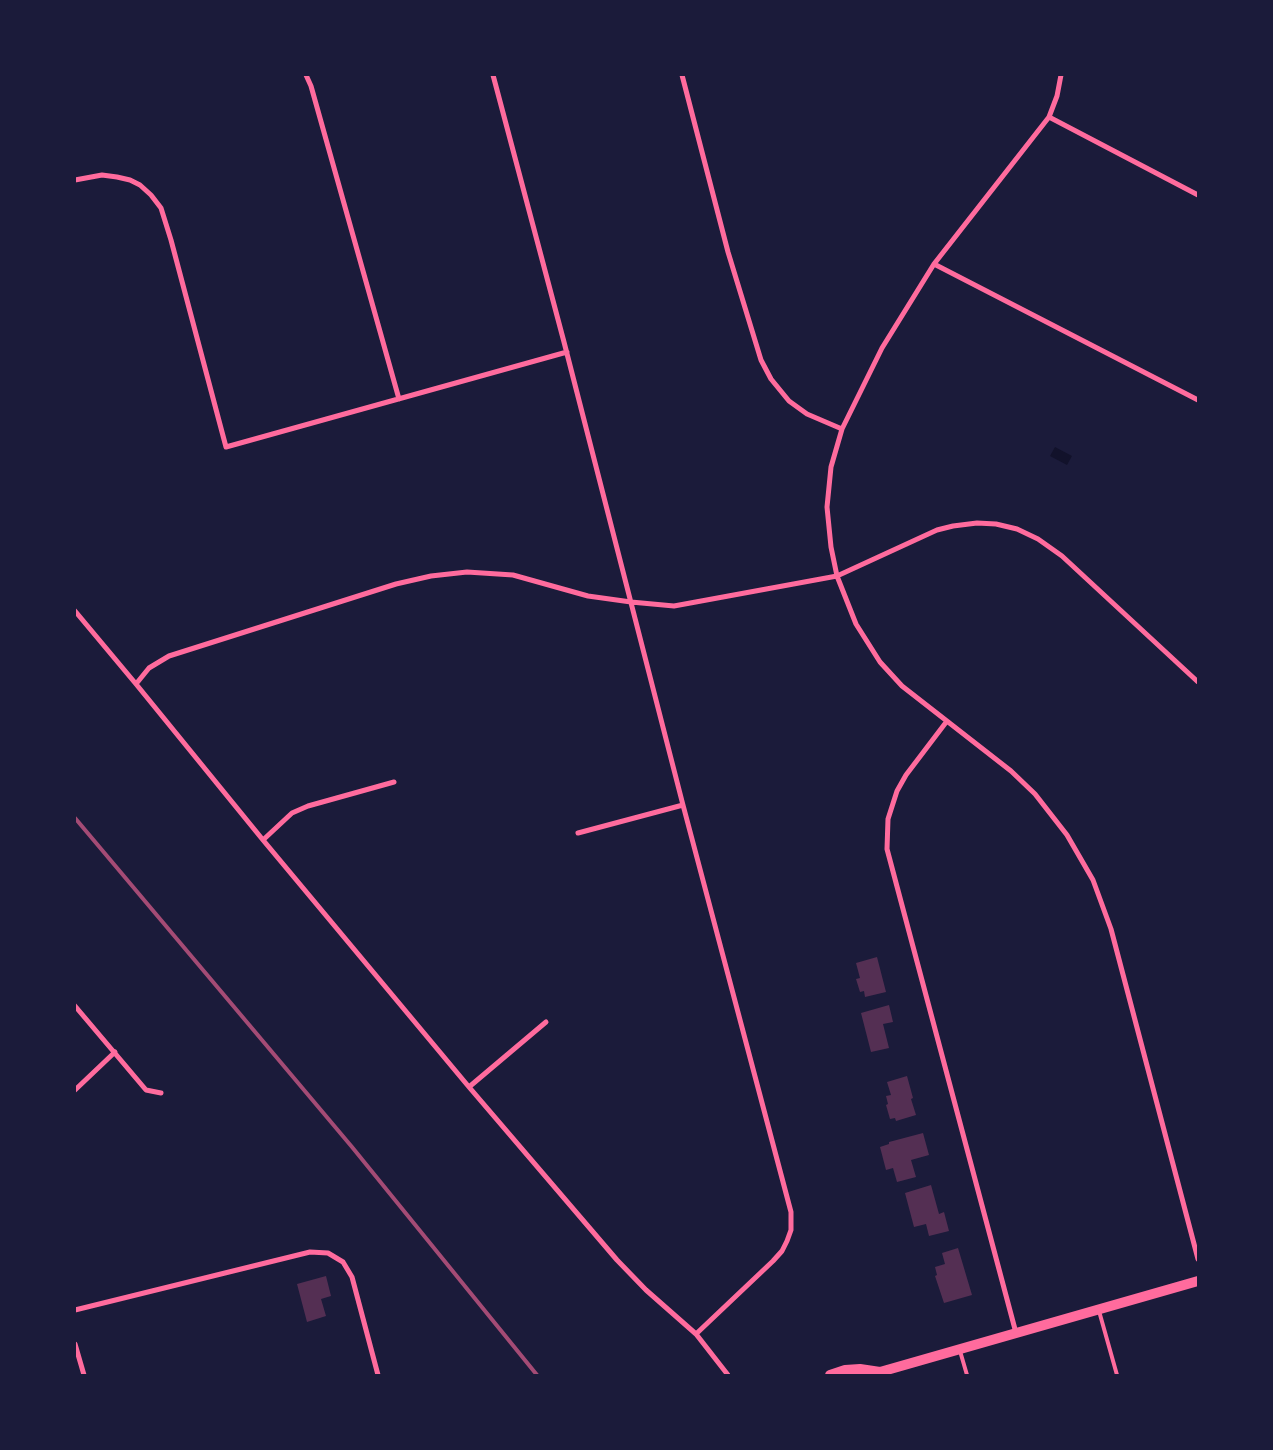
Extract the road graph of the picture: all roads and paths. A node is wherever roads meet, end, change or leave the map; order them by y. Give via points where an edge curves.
1 (306, 75) edge
2 (493, 75) edge
3 (682, 75) edge
4 (1061, 75) edge
5 (1049, 117) junction
6 (75, 180) edge
7 (1198, 195) edge
8 (934, 264) junction
9 (567, 352) junction
10 (399, 399) junction
11 (1198, 400) edge
12 (842, 429) junction
13 (837, 576) junction
14 (631, 602) junction
15 (75, 611) edge
16 (1198, 682) edge
17 (136, 684) junction
18 (947, 721) junction
19 (394, 782) dead end
20 (683, 805) junction
21 (578, 833) dead end
22 (263, 840) junction
23 (75, 1006) edge
24 (546, 1022) dead end
25 (115, 1052) junction
26 (469, 1087) junction
27 (75, 1090) edge
28 (160, 1093) dead end
29 (1198, 1259) edge
30 (1198, 1281) edge
31 (1099, 1309) junction
32 (75, 1310) edge
33 (1016, 1333) junction
34 (696, 1334) junction
35 (75, 1344) edge
36 (959, 1349) junction
37 (877, 1373) edge
38 (84, 1375) edge
39 (378, 1375) edge
40 (728, 1375) edge
41 (830, 1375) edge
42 (967, 1375) edge
43 (1117, 1375) edge

1 - 10 street
2 - 9 street
3 - 12 street via 728,252 761,360 770,379 790,401 807,414
4 - 5 street
5 - 7 street
5 - 8 street
6 - 10 street via 102,175 130,180 140,185 161,208 226,447
8 - 11 street
8 - 12 street via 882,348
9 - 10 street
9 - 14 street
12 - 13 street via 831,467 827,507
13 - 14 street via 674,606
13 - 16 street via 937,530 978,524 1017,529 1062,556
13 - 18 street via 856,624 880,662 902,686
14 - 17 street via 588,596 512,574 468,572 432,576 396,584 169,656 149,668
14 - 20 street
15 - 17 street
17 - 22 street
18 - 29 street via 1035,794 1067,835 1093,880 1111,928
18 - 33 street via 897,791 888,819 887,849
19 - 22 street via 292,813
20 - 21 street
20 - 34 street via 791,1212 791,1230 782,1250
22 - 26 street
23 - 25 street
24 - 26 street
25 - 27 street
25 - 28 street via 146,1090
26 - 34 street via 617,1260
30 - 31 main road
31 - 33 main road
31 - 43 lane
32 - 39 street via 310,1252 328,1253 343,1262 352,1277
33 - 36 main road
34 - 40 street
35 - 38 street
36 - 37 main road
36 - 42 lane
37 - 41 main road via 860,1369

